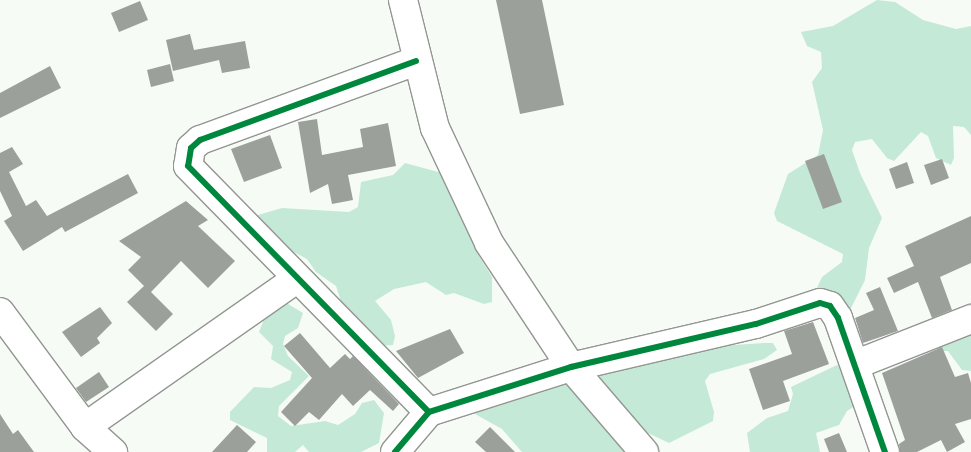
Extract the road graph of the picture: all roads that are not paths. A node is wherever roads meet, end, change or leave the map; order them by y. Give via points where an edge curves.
1 (403, 0) edge
2 (416, 61) junction
3 (296, 279) junction
4 (971, 319) edge
5 (3, 324) edge
6 (856, 364) junction
7 (571, 367) junction
8 (429, 412) junction
9 (85, 427) junction
10 (112, 452) edge
11 (395, 452) edge
12 (644, 452) edge
13 (886, 452) edge

1 - 2 street
2 - 3 street via 200,140 191,148 188,166 192,173
2 - 7 street via 445,153 489,243
3 - 8 street
3 - 9 street
4 - 6 street
5 - 9 street
6 - 7 street via 833,308 820,304 756,324
6 - 13 street
7 - 8 street
7 - 12 street
8 - 11 street
9 - 10 street

